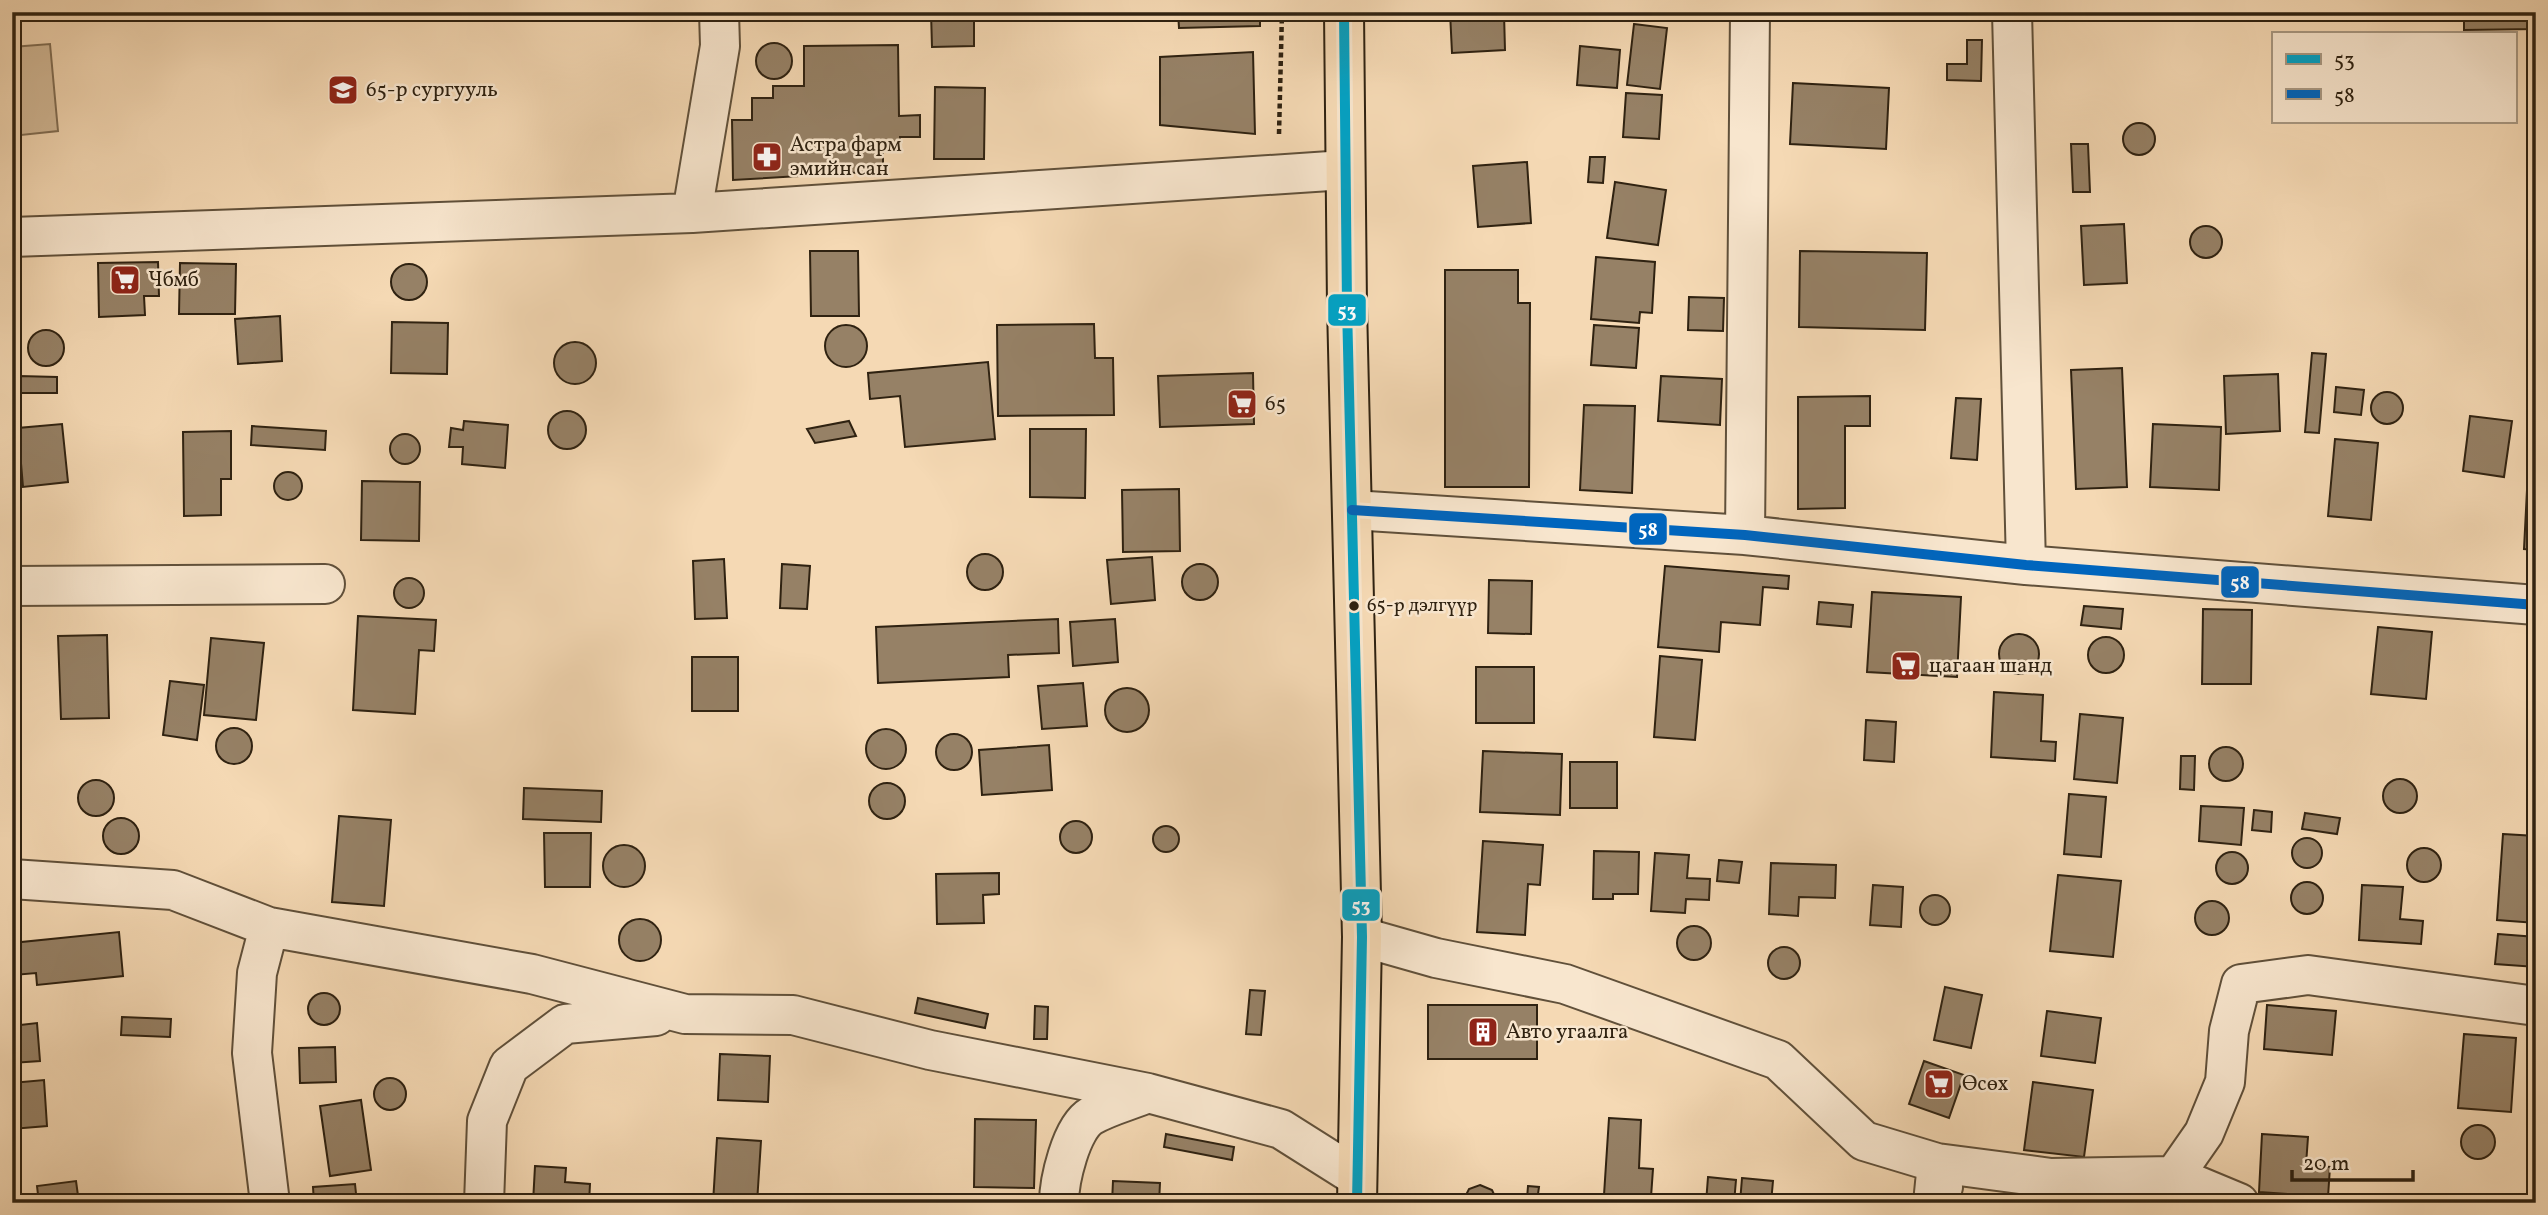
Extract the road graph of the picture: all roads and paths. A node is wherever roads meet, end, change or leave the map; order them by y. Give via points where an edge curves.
1 (719, 12) edge
2 (1282, 12) edge
3 (1344, 12) edge
4 (1750, 12) edge
5 (2012, 12) edge
6 (1345, 170) junction
7 (1277, 175) junction
8 (692, 213) junction
9 (12, 237) edge
10 (1352, 510) junction
11 (1745, 535) junction
12 (2026, 565) junction
13 (325, 584) dead end
14 (12, 586) edge
15 (2536, 605) edge
16 (12, 879) edge
17 (269, 927) junction
18 (1362, 937) junction
19 (2536, 1006) edge
20 (685, 1014) junction
21 (1148, 1093) junction
22 (1937, 1163) junction
23 (2174, 1176) junction
24 (1357, 1190) edge
25 (270, 1203) edge
26 (484, 1203) edge
27 (1059, 1203) edge
28 (1933, 1203) edge
29 (1947, 1203) edge
30 (2239, 1203) edge

1 - 8 street via 720,46
2 - 7 path
3 - 6 main road
4 - 11 street
5 - 12 street
6 - 7 street
6 - 10 main road
7 - 8 street
8 - 9 street
10 - 11 street
10 - 18 main road
11 - 12 street
12 - 15 street
13 - 14 street
16 - 17 street via 173,890
17 - 20 street via 532,974
17 - 25 street via 257,973 252,1053
18 - 22 street via 1436,958 1565,984 1778,1060 1864,1141
18 - 24 main road
19 - 23 street via 2308,975 2241,984 2229,1031 2225,1082 2204,1133
20 - 21 street via 793,1015 930,1050
20 - 26 street via 565,1024 509,1066 487,1121
21 - 24 street via 1281,1129
21 - 27 street via 1088,1117 1070,1147
22 - 23 street via 2051,1178
22 - 28 street
22 - 29 street
23 - 30 street

